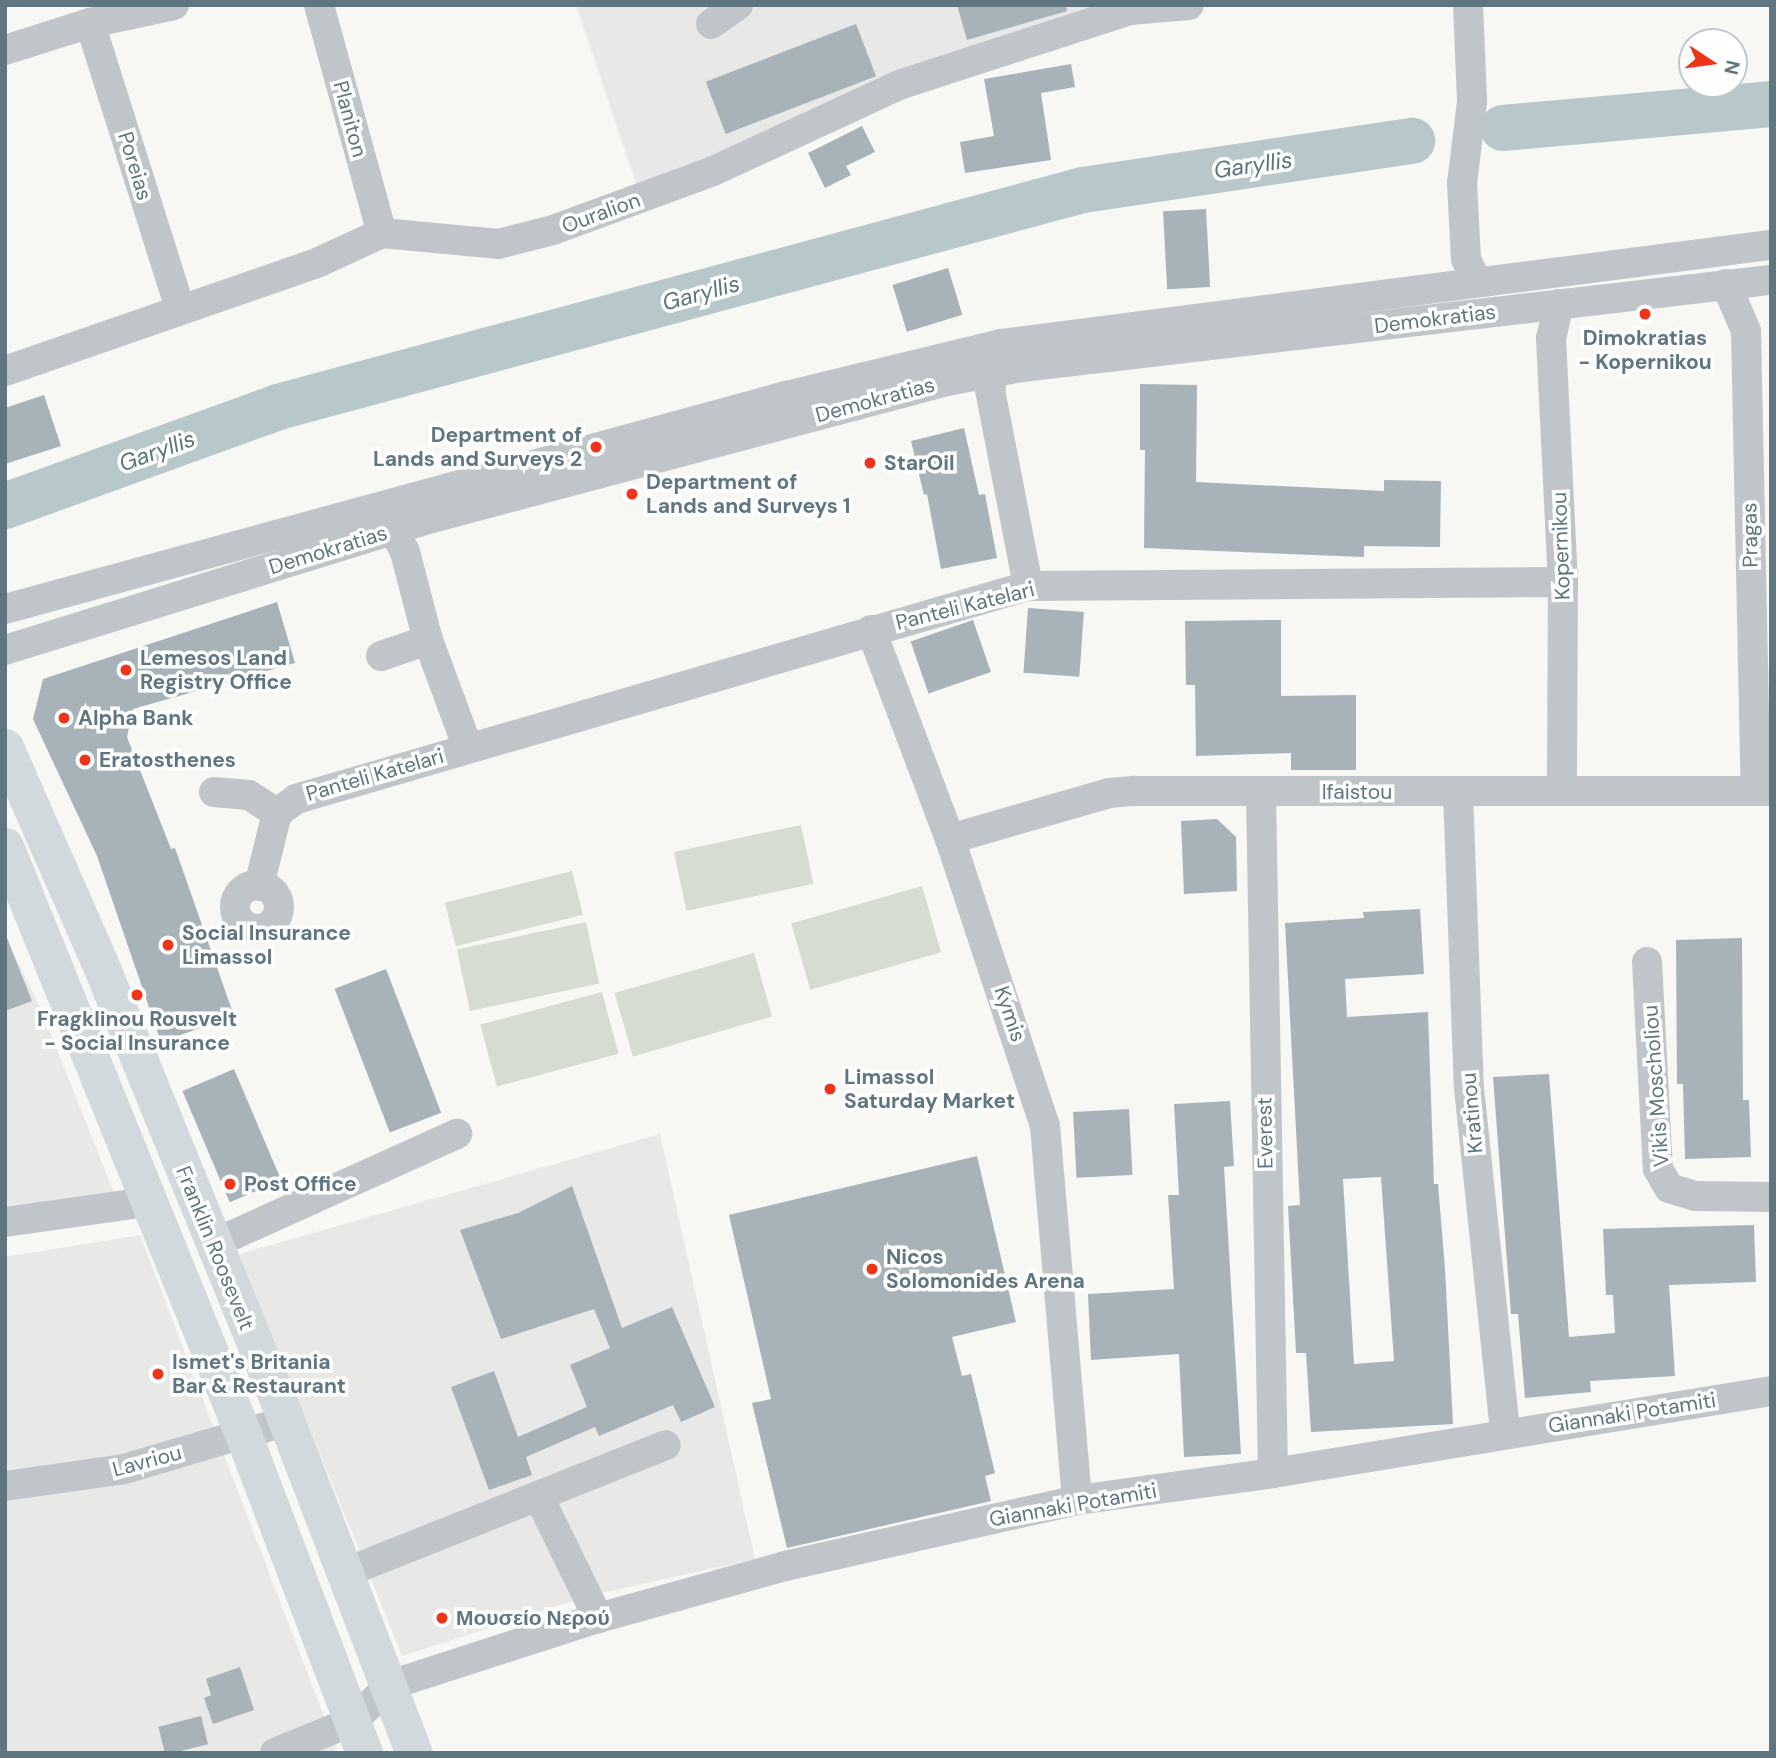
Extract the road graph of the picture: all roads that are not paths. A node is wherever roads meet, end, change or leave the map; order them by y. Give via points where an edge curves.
1 (174, 5) edge
2 (319, 5) edge
3 (738, 5) edge
4 (1189, 5) edge
5 (1468, 5) edge
6 (90, 23) junction
7 (711, 24) dead end
8 (5, 50) edge
9 (382, 233) junction
10 (1771, 245) edge
11 (1476, 280) junction
12 (1771, 280) edge
13 (1726, 284) junction
14 (1559, 304) junction
15 (180, 308) junction
16 (1001, 344) junction
17 (5, 371) edge
18 (990, 372) junction
19 (375, 508) junction
20 (396, 530) junction
21 (1563, 582) junction
22 (1028, 586) junction
23 (5, 610) edge
24 (871, 630) junction
25 (428, 640) junction
26 (5, 650) edge
27 (381, 656) dead end
28 (5, 747) edge
29 (468, 748) junction
30 (1562, 788) junction
31 (1763, 791) edge
32 (215, 792) dead end
33 (1458, 792) junction
34 (1261, 793) junction
35 (277, 813) junction
36 (950, 839) junction
37 (5, 846) edge
38 (259, 886) dead end
39 (1647, 962) dead end
40 (457, 1134) dead end
41 (1771, 1197) edge
42 (148, 1202) junction
43 (5, 1222) edge
44 (213, 1244) junction
45 (1771, 1391) edge
46 (287, 1421) junction
47 (1505, 1432) junction
48 (243, 1434) junction
49 (666, 1445) dead end
50 (1273, 1473) junction
51 (5, 1486) edge
52 (539, 1497) junction
53 (1077, 1500) junction
54 (347, 1572) junction
55 (598, 1618) junction
56 (390, 1685) junction
57 (359, 1737) edge
58 (275, 1753) edge
59 (414, 1753) edge

1 - 6 street
2 - 9 street, Planiton
3 - 7 street
4 - 9 street, Ouralion via 1130,10 899,85 711,172 553,230 498,244
5 - 11 street via 1472,102 1462,183 1466,259
6 - 8 street
6 - 15 street, Poreias
9 - 15 street via 319,262
10 - 11 street, Demokratias
11 - 16 street, Demokratias
12 - 13 street, Demokratias
13 - 14 street, Demokratias
13 - 31 street, Pragas via 1746,331
14 - 18 street, Demokratias
14 - 21 street, Kopernikou via 1551,338
15 - 17 street
16 - 18 street
16 - 19 street, Demokratias via 786,396
18 - 20 street, Demokratias
18 - 22 street
19 - 20 street, Panteli Katelari
19 - 23 street, Demokratias
20 - 25 street, Panteli Katelari
20 - 26 street, Demokratias
21 - 22 street, Panteli Katelari
21 - 30 street, Kopernikou
22 - 24 street, Panteli Katelari
24 - 29 street, Panteli Katelari
24 - 36 street, Kymis
25 - 27 street
25 - 29 street, Panteli Katelari
28 - 44 main road, Franklin Roosevelt via 99,961
29 - 35 street, Panteli Katelari via 296,799
30 - 31 street, Ifaistou
30 - 33 street, Ifaistou
32 - 35 street via 249,795
33 - 34 street, Ifaistou
33 - 47 street, Kratinou via 1469,1088
34 - 36 street, Ifaistou via 1109,793
34 - 50 street, Everest
35 - 38 street
36 - 53 street, Kymis via 1045,1126
37 - 42 main road
39 - 41 street, Vikis Moscholiou via 1658,1169 1669,1188 1695,1196
40 - 44 street
42 - 43 street
42 - 48 main road
44 - 46 main road, Franklin Roosevelt
45 - 47 street, Giannaki Potamiti
46 - 48 street, Lavriou
46 - 54 main road, Franklin Roosevelt
47 - 50 street, Giannaki Potamiti
48 - 51 street, Lavriou via 124,1469
48 - 57 main road
49 - 52 street
50 - 53 street, Giannaki Potamiti
52 - 54 street
52 - 55 street
53 - 55 street, Giannaki Potamiti via 785,1566
54 - 56 main road, Franklin Roosevelt
55 - 56 street, Giannaki Potamiti
56 - 57 street
56 - 59 main road, Franklin Roosevelt
57 - 58 street

